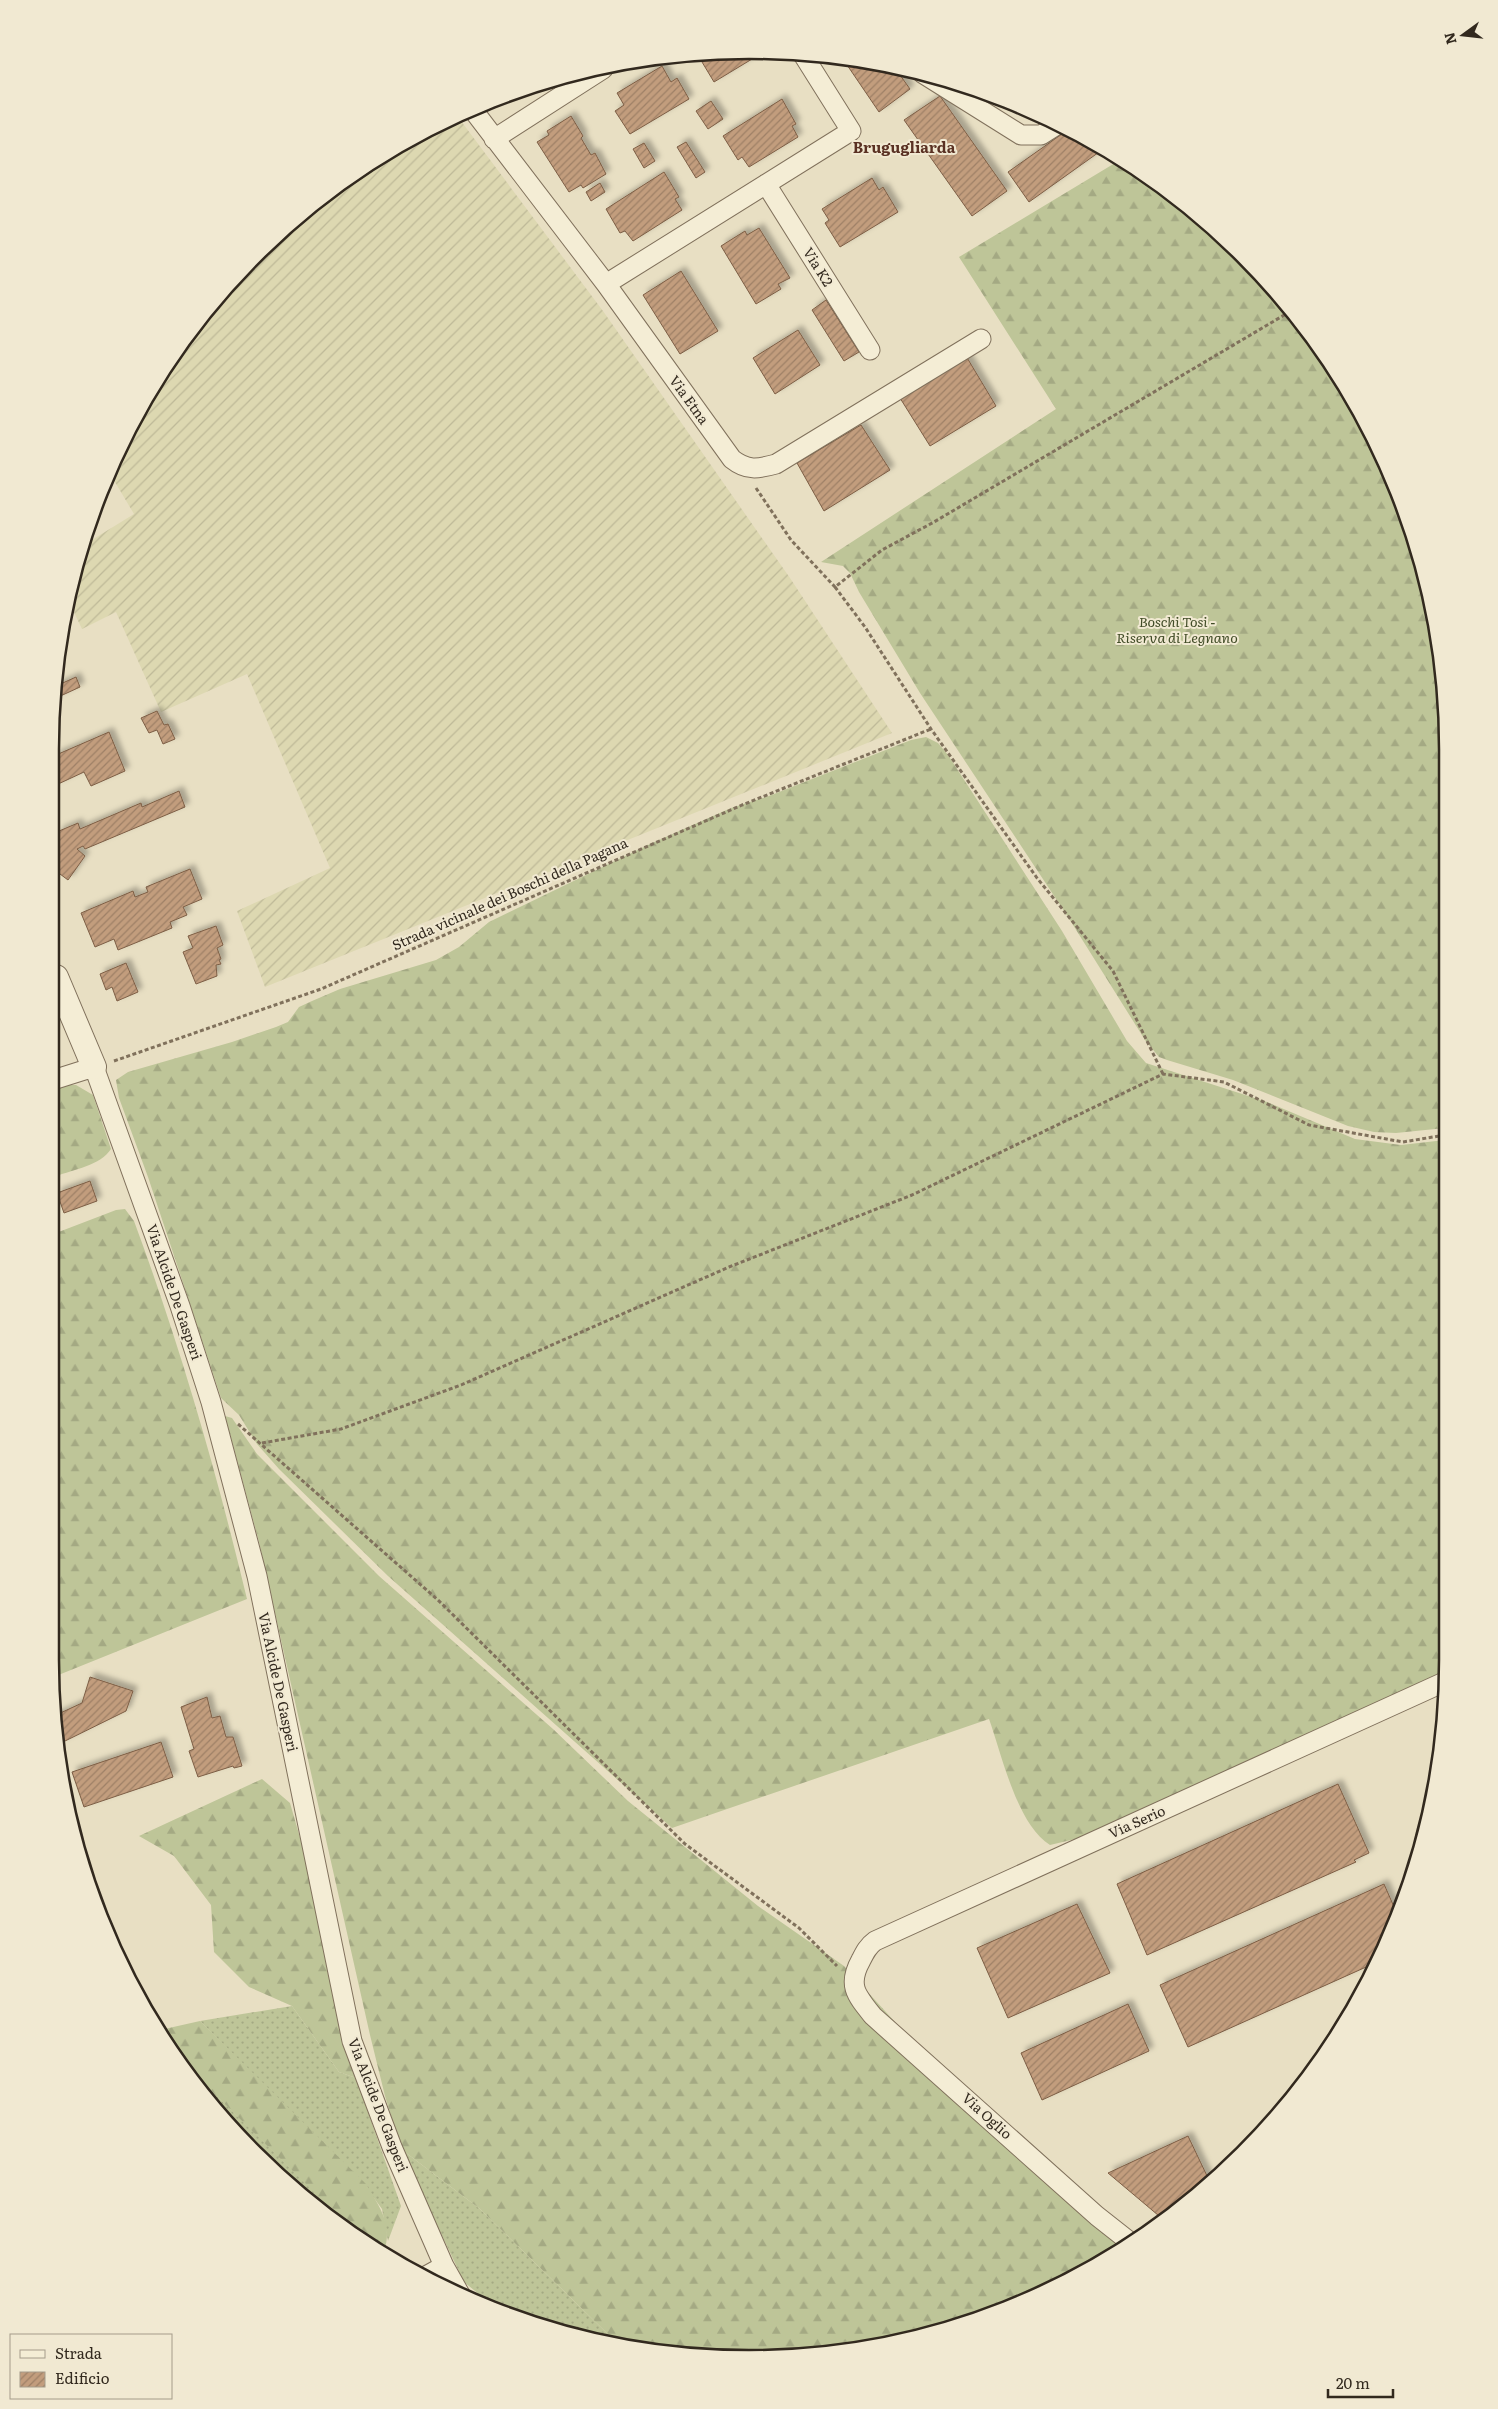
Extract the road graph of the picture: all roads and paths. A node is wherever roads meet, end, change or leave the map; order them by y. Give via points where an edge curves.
1 (807, 61) edge
2 (590, 78) edge
3 (946, 87) edge
4 (477, 115) edge
5 (1051, 129) edge
6 (494, 139) junction
7 (766, 184) junction
8 (606, 284) junction
9 (1285, 315) edge
10 (981, 338) dead end
11 (870, 350) dead end
12 (741, 466) junction
13 (835, 587) junction
14 (931, 729) junction
15 (59, 983) edge
16 (94, 1067) junction
17 (1163, 1074) junction
18 (59, 1078) edge
19 (1439, 1135) edge
20 (1438, 1685) edge
21 (853, 1983) junction
22 (1126, 2238) edge
23 (444, 2266) junction
24 (432, 2273) edge
25 (454, 2284) edge

1 - 7 street via 851,131
2 - 6 street
3 - 5 street via 1020,135 1041,135
4 - 6 street, Via Etna
6 - 8 street, Via Etna
7 - 8 street
7 - 11 street, Via K2
8 - 12 street, Via Etna via 732,459
9 - 13 path via 882,550
10 - 12 street via 776,464 757,469
12 - 13 path via 791,540
13 - 14 path via 881,650
14 - 16 path, Strada vicinale dei Boschi della Pagana via 724,813 321,989
14 - 17 path via 1037,878 1113,971
15 - 16 street
16 - 18 street
16 - 23 street, Via Alcide De Gasperi via 211,1402 256,1576 352,2041 392,2147
17 - 19 path via 1224,1082 1309,1124 1403,1142
17 - 21 path via 912,1195 729,1267 461,1386 340,1429 262,1443 438,1600 685,1844 799,1928
20 - 21 street, Via Serio via 874,1941 864,1954
21 - 22 street, Via Oglio via 863,2004 889,2032
23 - 24 street
23 - 25 street, Via Alcide De Gasperi

